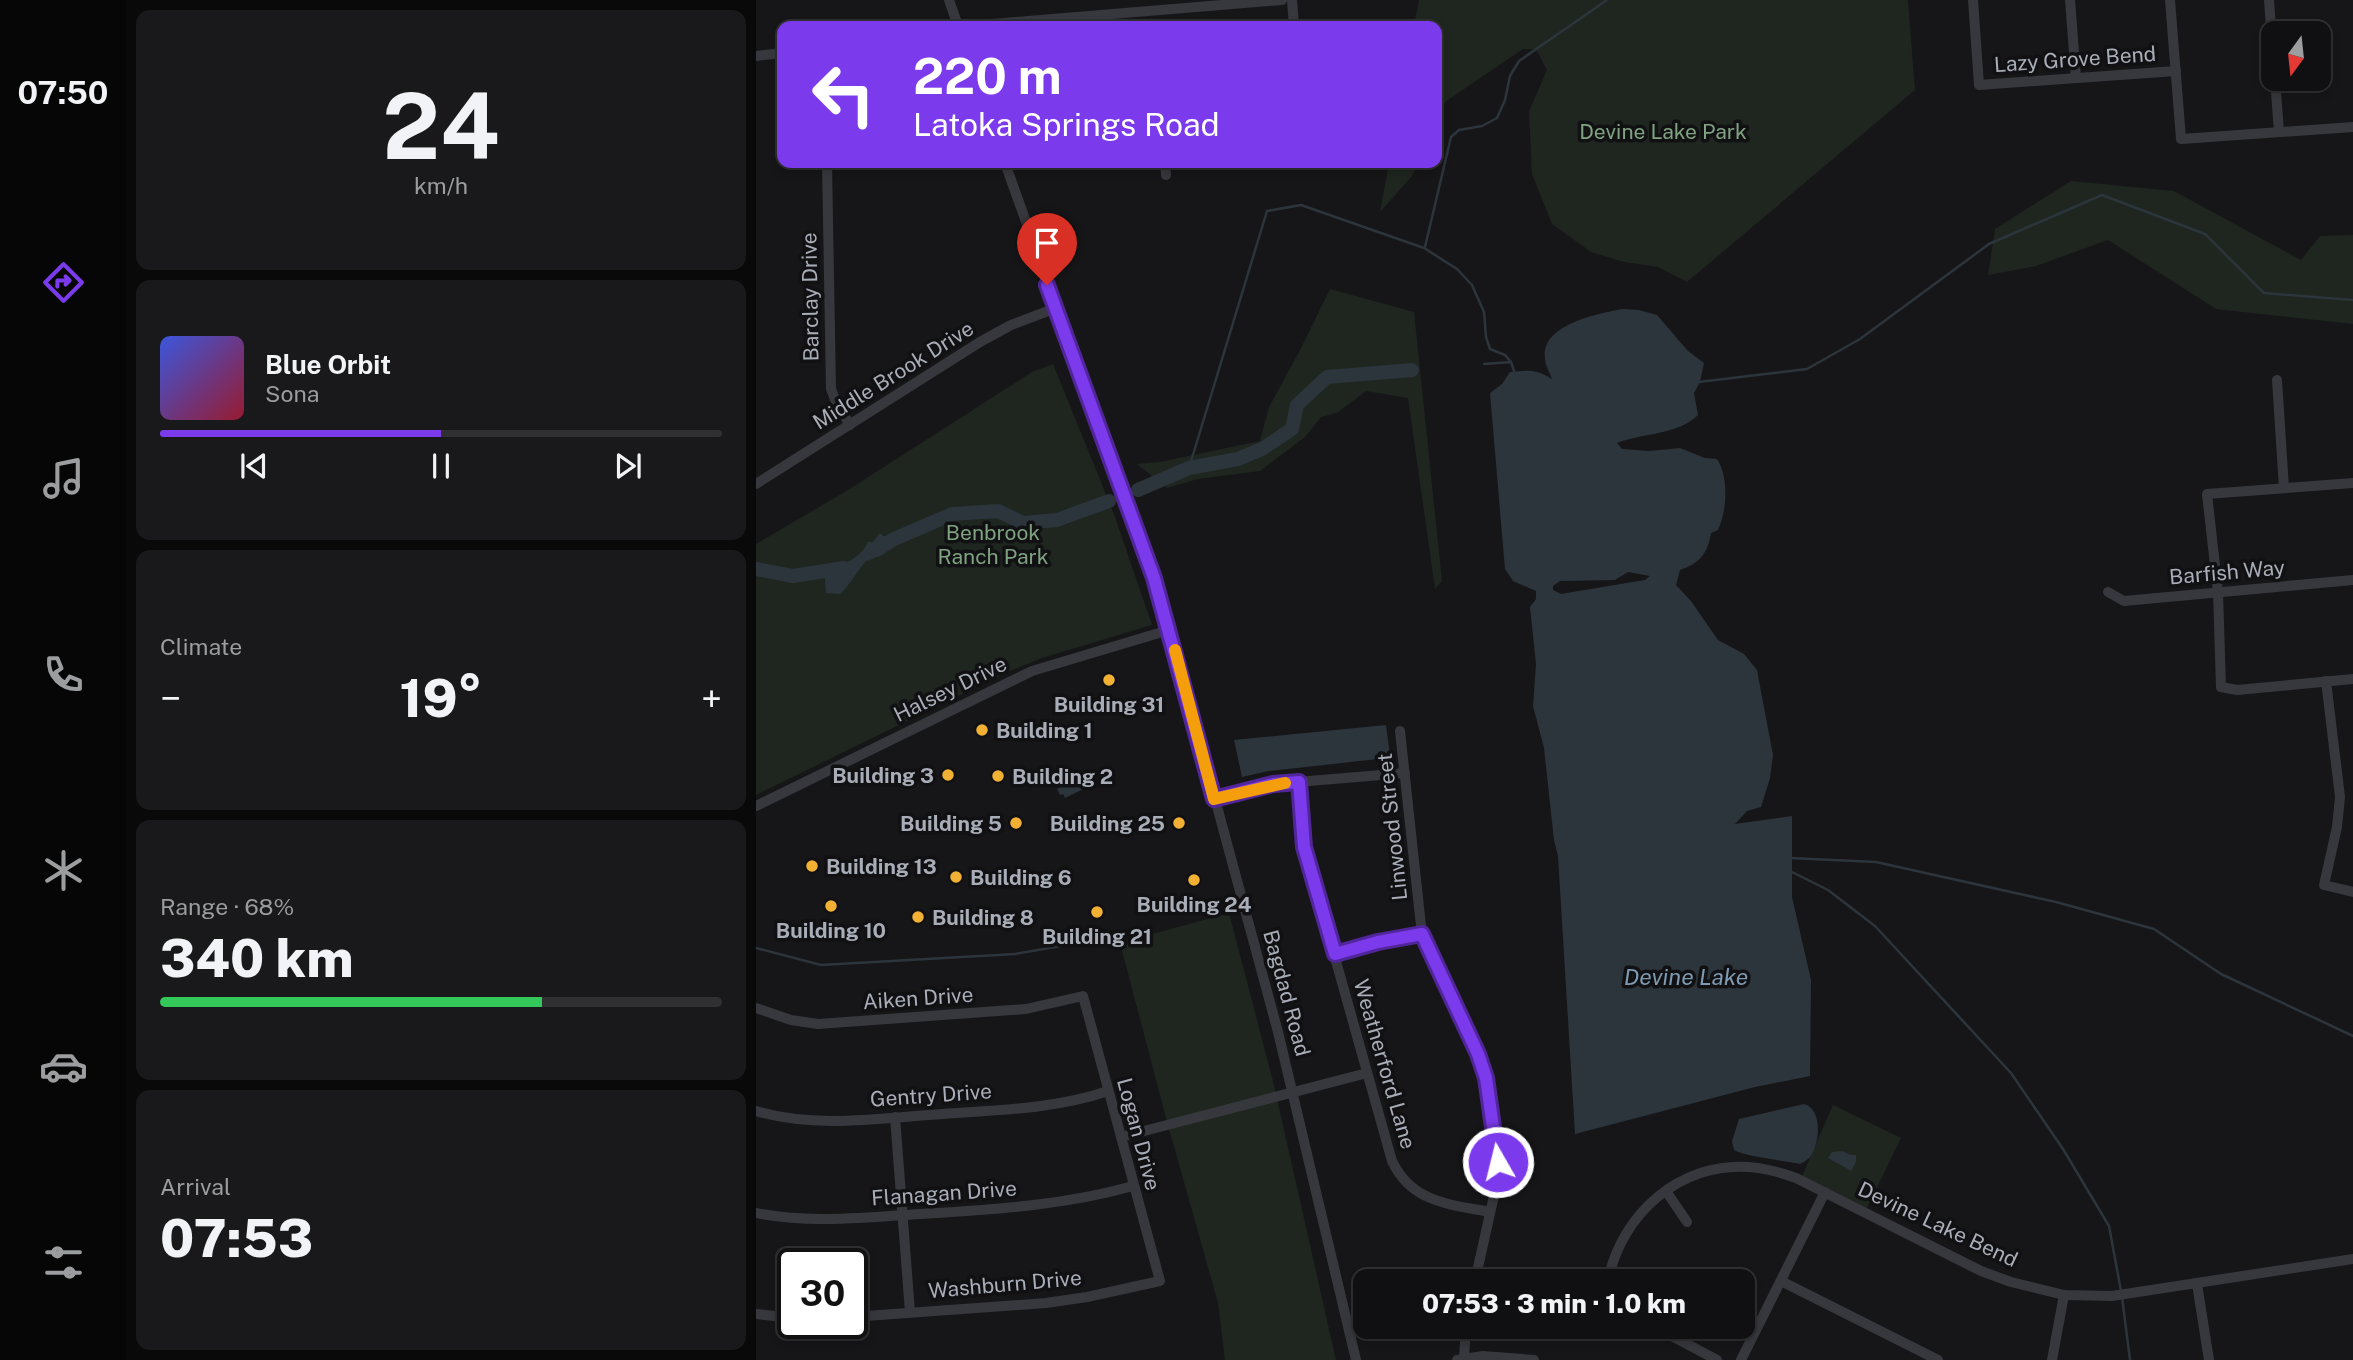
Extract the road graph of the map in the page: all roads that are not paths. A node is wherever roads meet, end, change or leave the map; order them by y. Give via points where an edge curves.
1 (949, 0) edge
2 (1282, 0) edge
3 (1292, 0) edge
4 (1973, 0) edge
5 (2070, 0) edge
6 (2170, 0) edge
7 (2269, 0) edge
8 (956, 21) edge
9 (1028, 21) edge
10 (1294, 21) edge
11 (2270, 21) edge
12 (777, 54) edge
13 (756, 56) edge
14 (2176, 71) junction
15 (2076, 78) junction
16 (2276, 91) edge
17 (2353, 127) edge
18 (2279, 132) junction
19 (827, 168) edge
20 (1007, 168) edge
21 (1165, 168) edge
22 (1166, 175) dead end
23 (1056, 308) junction
24 (2277, 380) dead end
25 (850, 425) junction
26 (757, 481) edge
27 (2353, 483) edge
28 (2284, 488) junction
29 (2353, 580) edge
30 (2108, 592) dead end
31 (2218, 592) junction
32 (1169, 630) junction
33 (2353, 679) edge
34 (2326, 681) junction
35 (1400, 731) dead end
36 (1405, 773) junction
37 (1299, 782) junction
38 (1214, 799) junction
39 (756, 806) edge
40 (2353, 891) edge
41 (1422, 934) junction
42 (1335, 954) junction
43 (1083, 996) joint
44 (756, 1008) edge
45 (1367, 1073) junction
46 (1108, 1091) junction
47 (1293, 1091) junction
48 (756, 1111) edge
49 (895, 1117) junction
50 (1121, 1137) junction
51 (1133, 1186) junction
52 (1666, 1191) junction
53 (1825, 1192) junction
54 (1490, 1212) junction
55 (756, 1213) edge
56 (903, 1215) junction
57 (1687, 1222) dead end
58 (2353, 1259) edge
59 (1478, 1269) edge
60 (1612, 1269) edge
61 (1160, 1281) joint
62 (1781, 1281) junction
63 (2197, 1284) junction
64 (2064, 1295) junction
65 (910, 1312) junction
66 (756, 1314) edge
67 (777, 1316) edge
68 (868, 1316) edge
69 (1464, 1339) edge
70 (1677, 1339) edge
71 (1460, 1359) edge
72 (1356, 1360) edge
73 (1534, 1360) edge
74 (1717, 1360) edge
75 (1741, 1360) edge
76 (1938, 1360) edge
77 (2052, 1360) edge
78 (2209, 1360) edge

1 - 8 street
2 - 9 street
3 - 10 street
4 - 15 street, Lazy Grove Bend via 1979,85
5 - 15 street
6 - 14 street
7 - 11 street
12 - 13 street
14 - 15 street, Lazy Grove Bend
14 - 18 street via 2181,139
16 - 18 street
17 - 18 street
19 - 25 street, Barclay Drive via 831,382 836,402
20 - 23 street, Bagdad Road
21 - 22 street
23 - 25 street, Middle Brook Drive via 980,342
23 - 32 street, Bagdad Road
24 - 28 street
25 - 26 street, Middle Brook Drive
27 - 28 street
28 - 31 street via 2207,495
29 - 31 street, Barfish Way
30 - 31 street, Barfish Way via 2124,601
31 - 34 street via 2221,687 2238,690
32 - 38 street, Bagdad Road
32 - 39 street, Halsey Drive via 1032,671
33 - 34 street
34 - 40 street via 2340,797 2324,885
35 - 36 street, Linwood Street
36 - 37 street
36 - 41 street, Linwood Street
37 - 38 street
37 - 42 street, Weatherford Lane via 1304,847
38 - 47 street, Bagdad Road
41 - 42 street
41 - 54 street, Linwood Street via 1486,1078 1498,1171
42 - 45 street, Weatherford Lane
43 - 44 street, Aiken Drive via 1026,1009 818,1024
43 - 46 street, Logan Drive
45 - 47 street
45 - 54 street, Weatherford Lane via 1386,1144 1401,1178 1434,1201
46 - 49 street, Gentry Drive via 1038,1107
46 - 50 street, Logan Drive
47 - 50 street
47 - 72 street, Bagdad Road
48 - 49 street, Gentry Drive via 815,1121
49 - 56 street
50 - 51 street, Logan Drive
51 - 56 street, Flanagan Drive via 1055,1203
51 - 61 street, Logan Drive
52 - 53 street, Devine Lake Bend via 1706,1171 1749,1167 1773,1170
52 - 57 street
52 - 60 street, Devine Lake Bend via 1644,1209 1626,1233
53 - 62 street
53 - 64 street, Devine Lake Bend via 1981,1271
54 - 59 street, Linwood Street
55 - 56 street, Flanagan Drive via 809,1220
56 - 65 street
58 - 63 street, Devine Lake Bend
61 - 65 street, Washburn Drive via 1046,1303
62 - 75 street
62 - 76 street
63 - 64 street, Devine Lake Bend via 2112,1296
63 - 78 street
64 - 77 street
65 - 68 street, Washburn Drive
66 - 67 street
69 - 71 street
70 - 74 street
71 - 73 street

